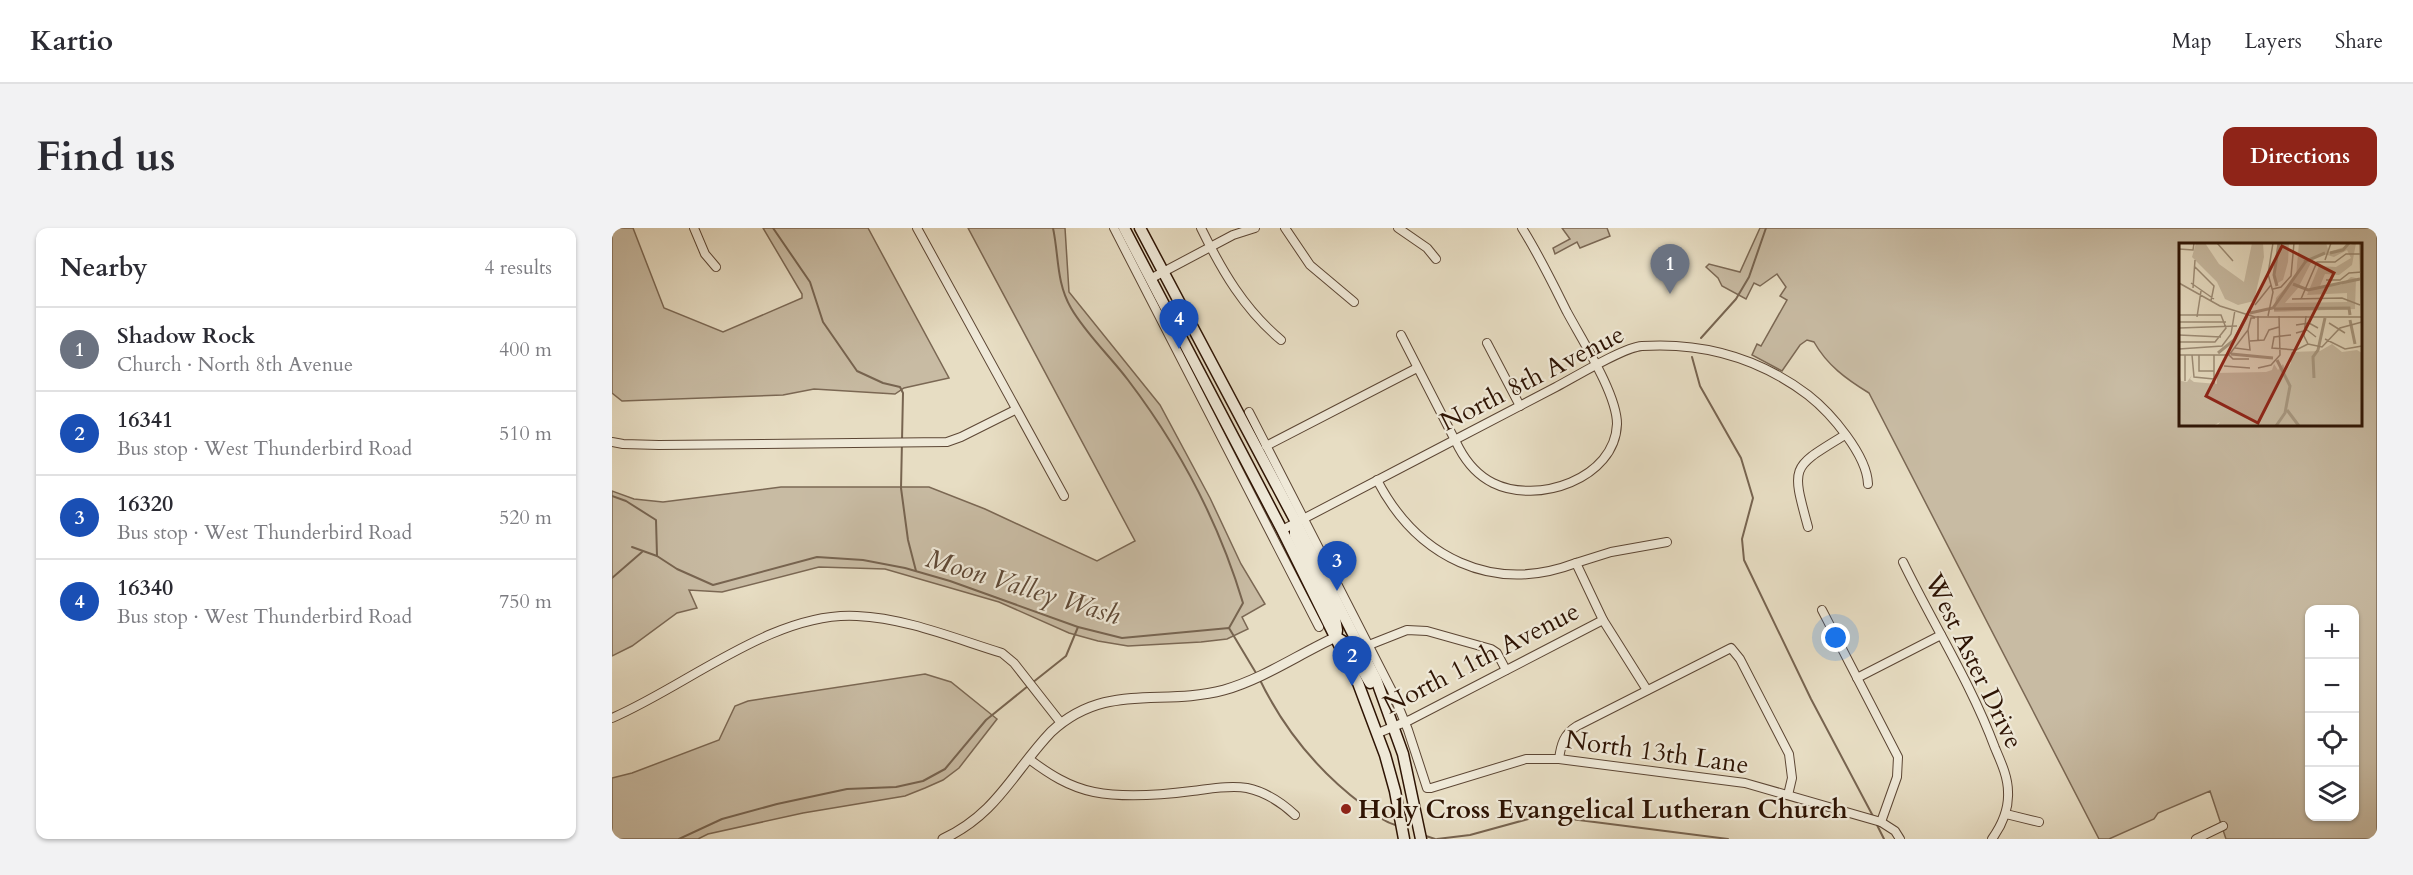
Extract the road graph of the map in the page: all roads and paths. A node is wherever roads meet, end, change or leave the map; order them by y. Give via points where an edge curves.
1 (694, 228) edge
2 (917, 228) edge
3 (1114, 228) edge
4 (1124, 228) edge
5 (1140, 228) edge
6 (1201, 228) edge
7 (1255, 228) edge
8 (1285, 228) edge
9 (1398, 228) edge
10 (1522, 228) edge
11 (1210, 247) junction
12 (1436, 259) dead end
13 (716, 267) dead end
14 (1163, 272) junction
15 (1150, 279) junction
16 (1178, 302) junction
17 (1354, 302) dead end
18 (1161, 310) junction
19 (1401, 335) dead end
20 (1281, 339) dead end
21 (1487, 343) dead end
22 (1596, 367) junction
23 (1418, 368) junction
24 (1520, 406) junction
25 (1015, 410) junction
26 (1249, 412) dead end
27 (1845, 435) junction
28 (1455, 440) junction
29 (612, 442) edge
30 (1266, 447) junction
31 (1377, 480) junction
32 (1868, 484) dead end
33 (1064, 496) dead end
34 (1300, 520) junction
35 (1808, 527) dead end
36 (1282, 530) junction
37 (1667, 542) dead end
38 (1903, 562) dead end
39 (1576, 563) junction
40 (1308, 594) junction
41 (1822, 609) dead end
42 (1603, 620) junction
43 (1319, 627) dead end
44 (1941, 635) junction
45 (1336, 637) junction
46 (1369, 645) junction
47 (1506, 670) junction
48 (1857, 678) junction
49 (1647, 690) junction
50 (1384, 700) junction
51 (612, 718) edge
52 (1405, 722) junction
53 (1061, 723) junction
54 (1395, 727) junction
55 (1378, 734) junction
56 (1029, 759) junction
57 (1560, 759) junction
58 (1788, 795) junction
59 (2006, 814) junction
60 (1295, 815) dead end
61 (1880, 821) junction
62 (2039, 822) dead end
63 (2223, 826) dead end
64 (1404, 838) edge
65 (943, 839) edge
66 (1421, 839) edge
67 (1900, 839) edge
68 (1992, 839) edge
69 (2196, 839) edge

1 - 13 street via 705,254
2 - 25 street
3 - 18 street
4 - 15 main road
5 - 14 main road
6 - 11 street
7 - 11 street
8 - 17 street via 1310,265
9 - 12 street
10 - 22 street
11 - 14 street
11 - 20 street via 1252,313
14 - 15 street
14 - 16 main road
15 - 18 main road
16 - 18 main road
16 - 34 main road
18 - 36 main road
18 - 40 street
19 - 23 street
21 - 24 street
22 - 24 street, North 8th Avenue
22 - 27 street, North 8th Avenue via 1640,345 1709,350 1740,357 1760,364 1805,393
22 - 28 street via 1615,408 1616,435 1605,459 1583,477 1530,490 1503,487 1479,474
23 - 28 street
23 - 30 street
24 - 28 street, North 8th Avenue
25 - 29 street via 946,442
25 - 33 street
26 - 30 street
27 - 32 street, North 8th Avenue via 1866,470
27 - 35 street via 1804,462 1799,470 1798,488
28 - 31 street, North 8th Avenue
30 - 34 street
31 - 34 street, North 8th Avenue
31 - 39 street via 1389,503 1411,530 1424,542 1462,563 1517,576 1546,574
34 - 36 street, North 8th Avenue
34 - 45 main road via 1295,535 1335,618
34 - 46 street
34 - 50 main road
36 - 40 main road
37 - 39 street
38 - 44 street, West Aster Drive
39 - 42 street
40 - 43 street
40 - 45 main road
41 - 48 street
42 - 47 street, North 11th Avenue
42 - 49 street
44 - 48 street
44 - 59 street, West Aster Drive via 1997,752 2008,790
45 - 50 main road via 1346,643
45 - 53 street via 1223,690 1118,699 1087,708
45 - 55 main road
46 - 47 street via 1407,630 1427,631 1491,649
46 - 52 street
47 - 52 street, North 11th Avenue
48 - 61 street via 1898,757 1897,777
49 - 57 street via 1570,730 1561,746
49 - 58 street via 1731,648 1789,754 1792,778
50 - 54 main road
51 - 53 street via 766,636 805,621 846,616 899,622 1002,654 1014,663
52 - 54 street, North 11th Avenue
52 - 57 street, North 13th Lane via 1427,788 1526,759
53 - 56 street
54 - 55 street, North 11th Avenue
54 - 66 main road
55 - 64 main road
56 - 60 street via 1050,775 1095,792 1159,794 1246,788 1274,799
56 - 65 street via 990,808
57 - 58 street, North 13th Lane via 1745,783
58 - 61 street, North 13th Lane
59 - 62 street
59 - 68 street
61 - 67 street
63 - 69 street

